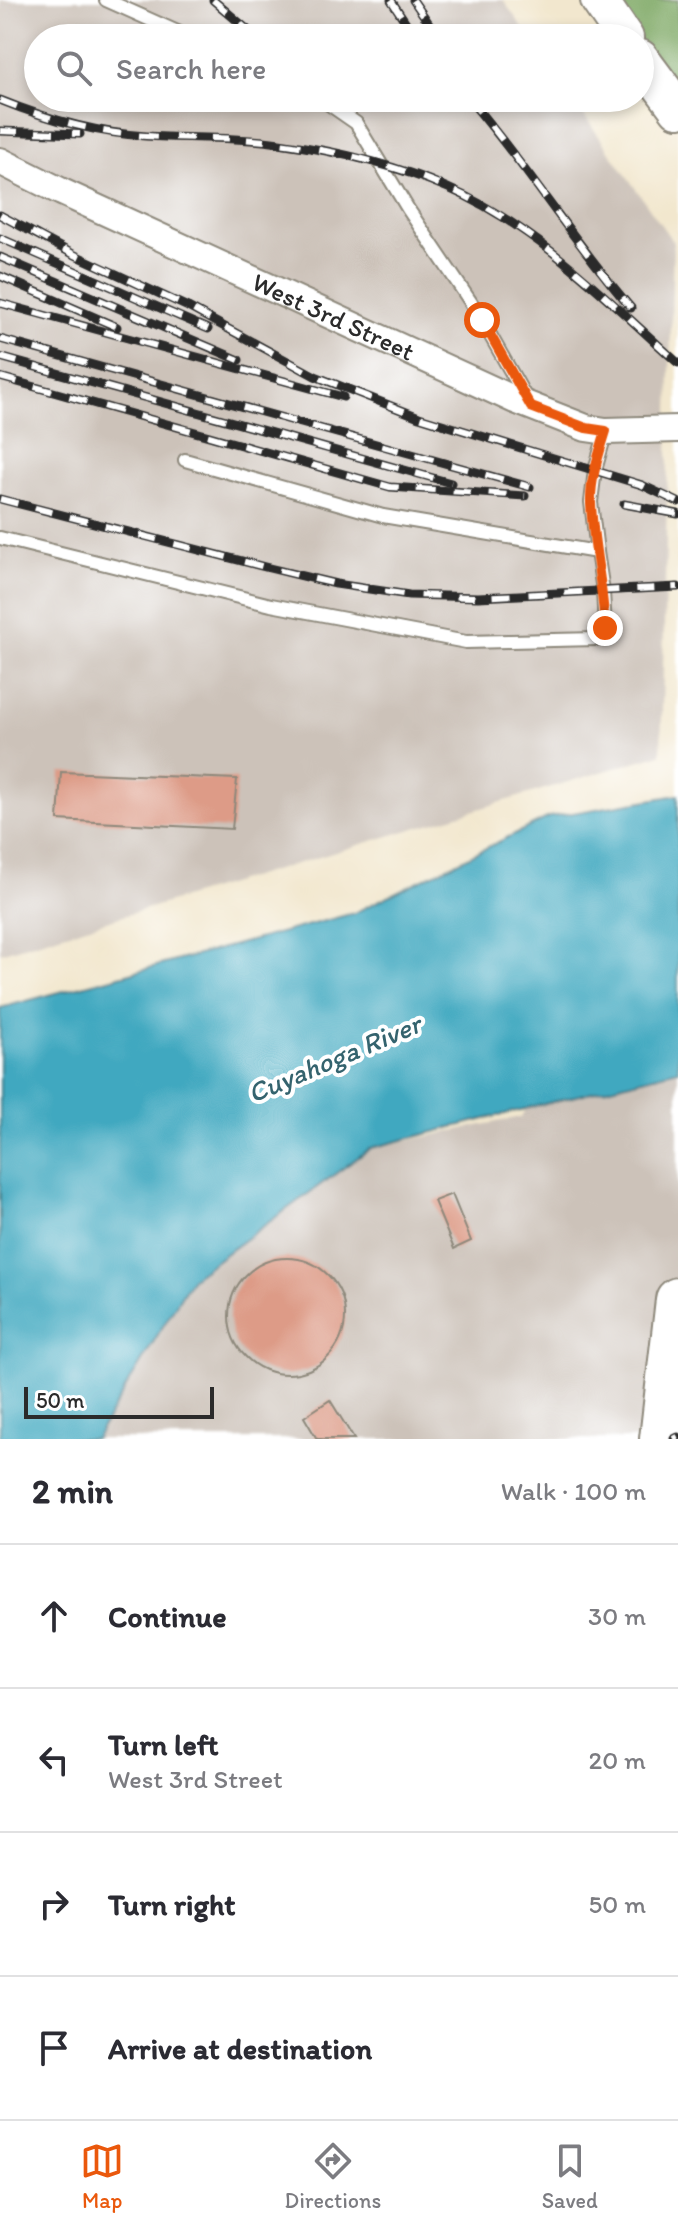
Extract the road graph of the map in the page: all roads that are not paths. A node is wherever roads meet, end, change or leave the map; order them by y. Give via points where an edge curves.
1 (106, 0) edge
2 (599, 0) edge
3 (162, 24) edge
4 (615, 24) edge
5 (654, 77) edge
6 (678, 109) edge
7 (340, 112) edge
8 (0, 161) edge
9 (531, 407) junction
10 (678, 429) edge
11 (606, 431) junction
12 (185, 460) dead end
13 (0, 538) edge
14 (597, 552) junction
15 (678, 1300) edge
16 (662, 1439) edge

1 - 3 lane
2 - 4 street
5 - 6 street
7 - 9 lane via 356,123 476,310
8 - 9 street, West 3rd Street
9 - 11 street, West 3rd Street
10 - 11 street, West 3rd Street
11 - 14 lane via 591,502
12 - 14 lane via 383,516
13 - 14 lane via 271,605 466,642 597,639 605,628
15 - 16 highway

